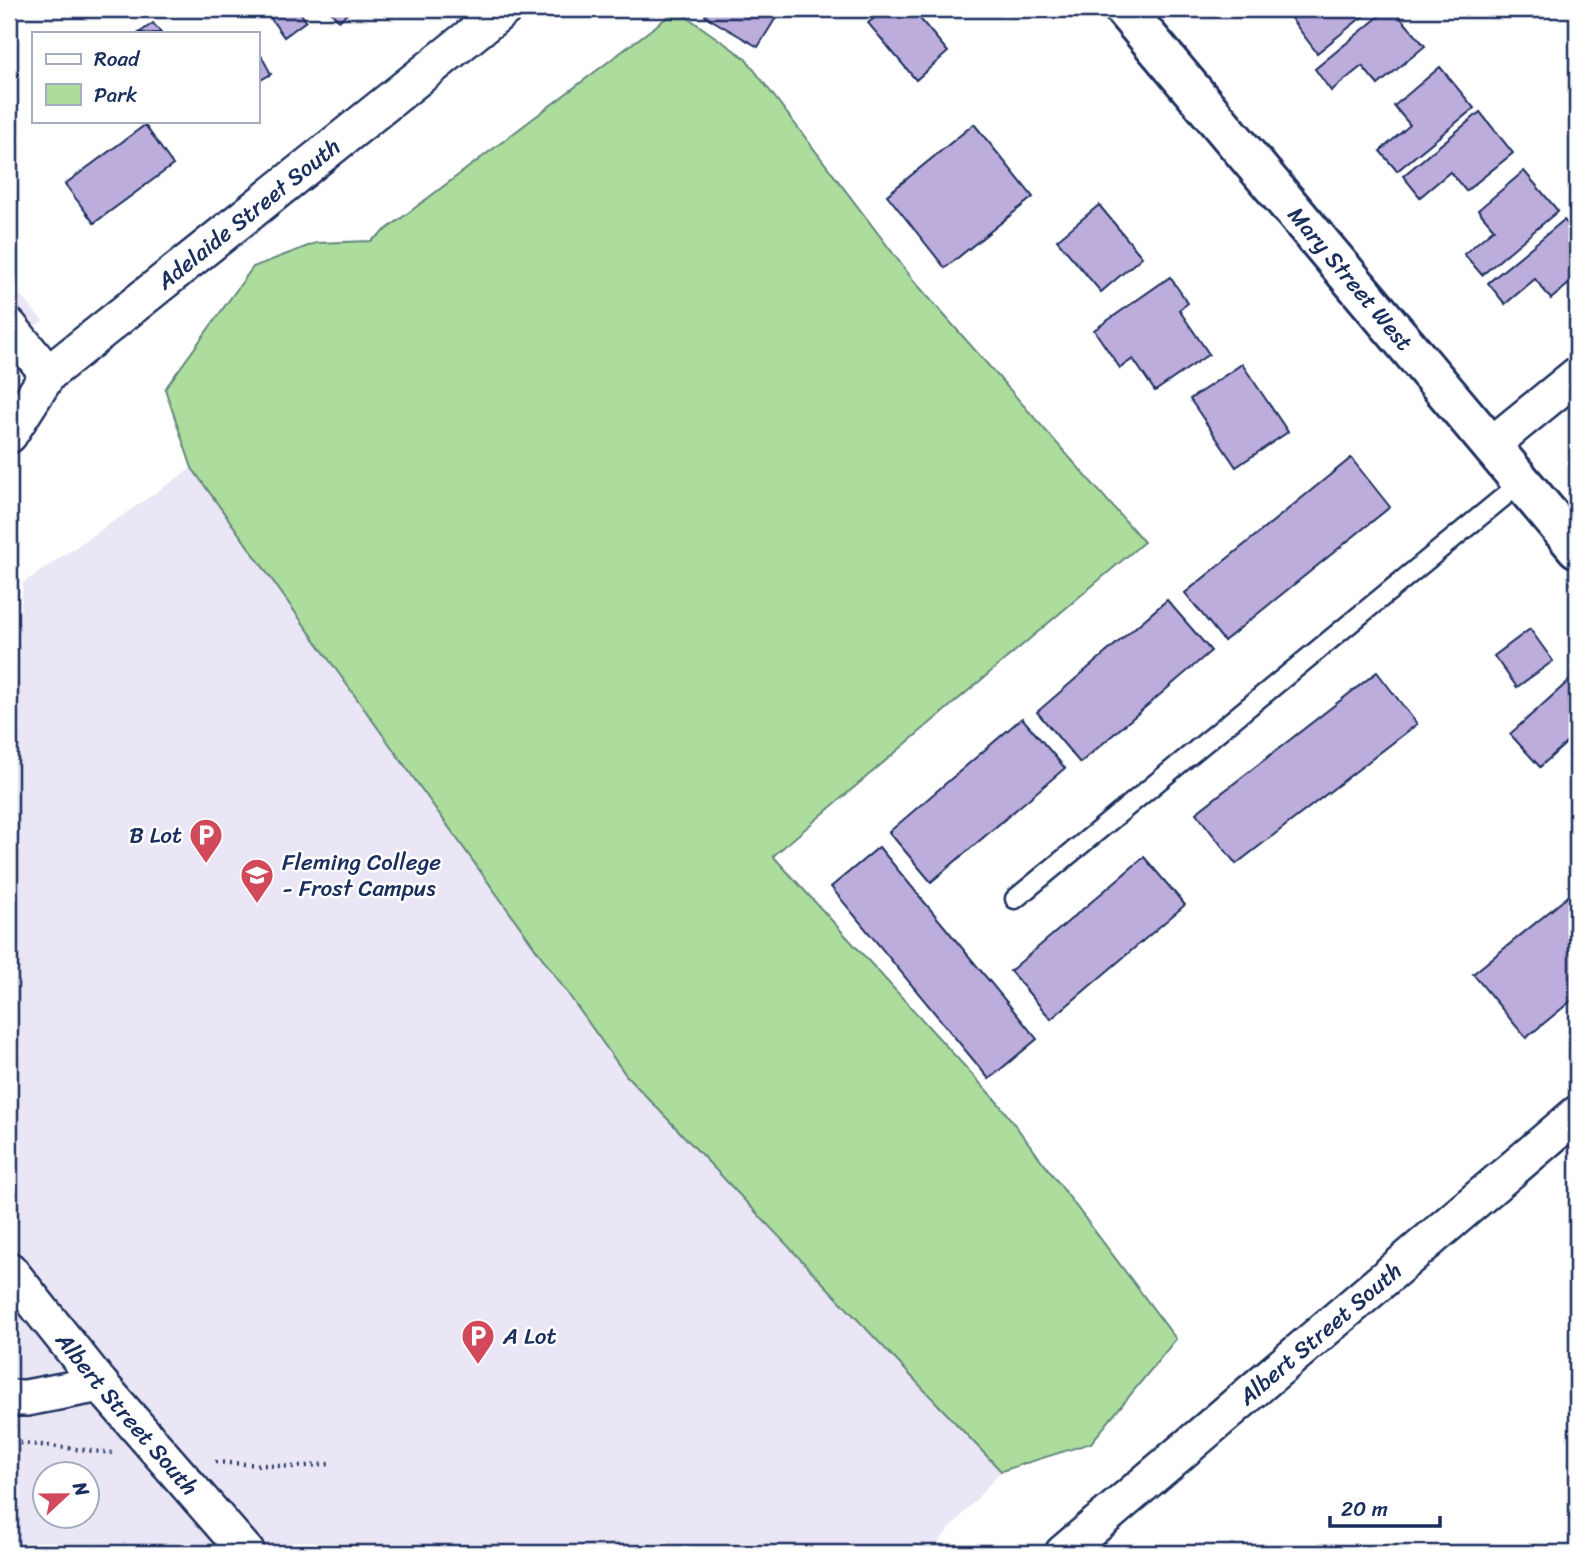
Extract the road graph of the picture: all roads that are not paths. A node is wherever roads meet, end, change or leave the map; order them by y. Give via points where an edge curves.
1 (505, 9) edge
2 (1124, 9) edge
3 (9, 326) edge
4 (48, 374) junction
5 (1577, 375) edge
6 (9, 435) edge
7 (1490, 446) junction
8 (1523, 481) junction
9 (1577, 548) edge
10 (1014, 899) dead end
11 (1577, 1114) edge
12 (9, 1270) edge
13 (100, 1384) junction
14 (9, 1398) edge
15 (247, 1553) edge
16 (1063, 1553) edge

1 - 4 street, Adelaide Street South
2 - 7 street, Mary Street West
3 - 4 street
4 - 6 street, Adelaide Street South
5 - 7 street
7 - 8 street, Mary Street West
8 - 9 street, Mary Street West
8 - 10 lane
11 - 16 street, Albert Street South
12 - 13 street, Albert Street South
13 - 14 street
13 - 15 street, Albert Street South

